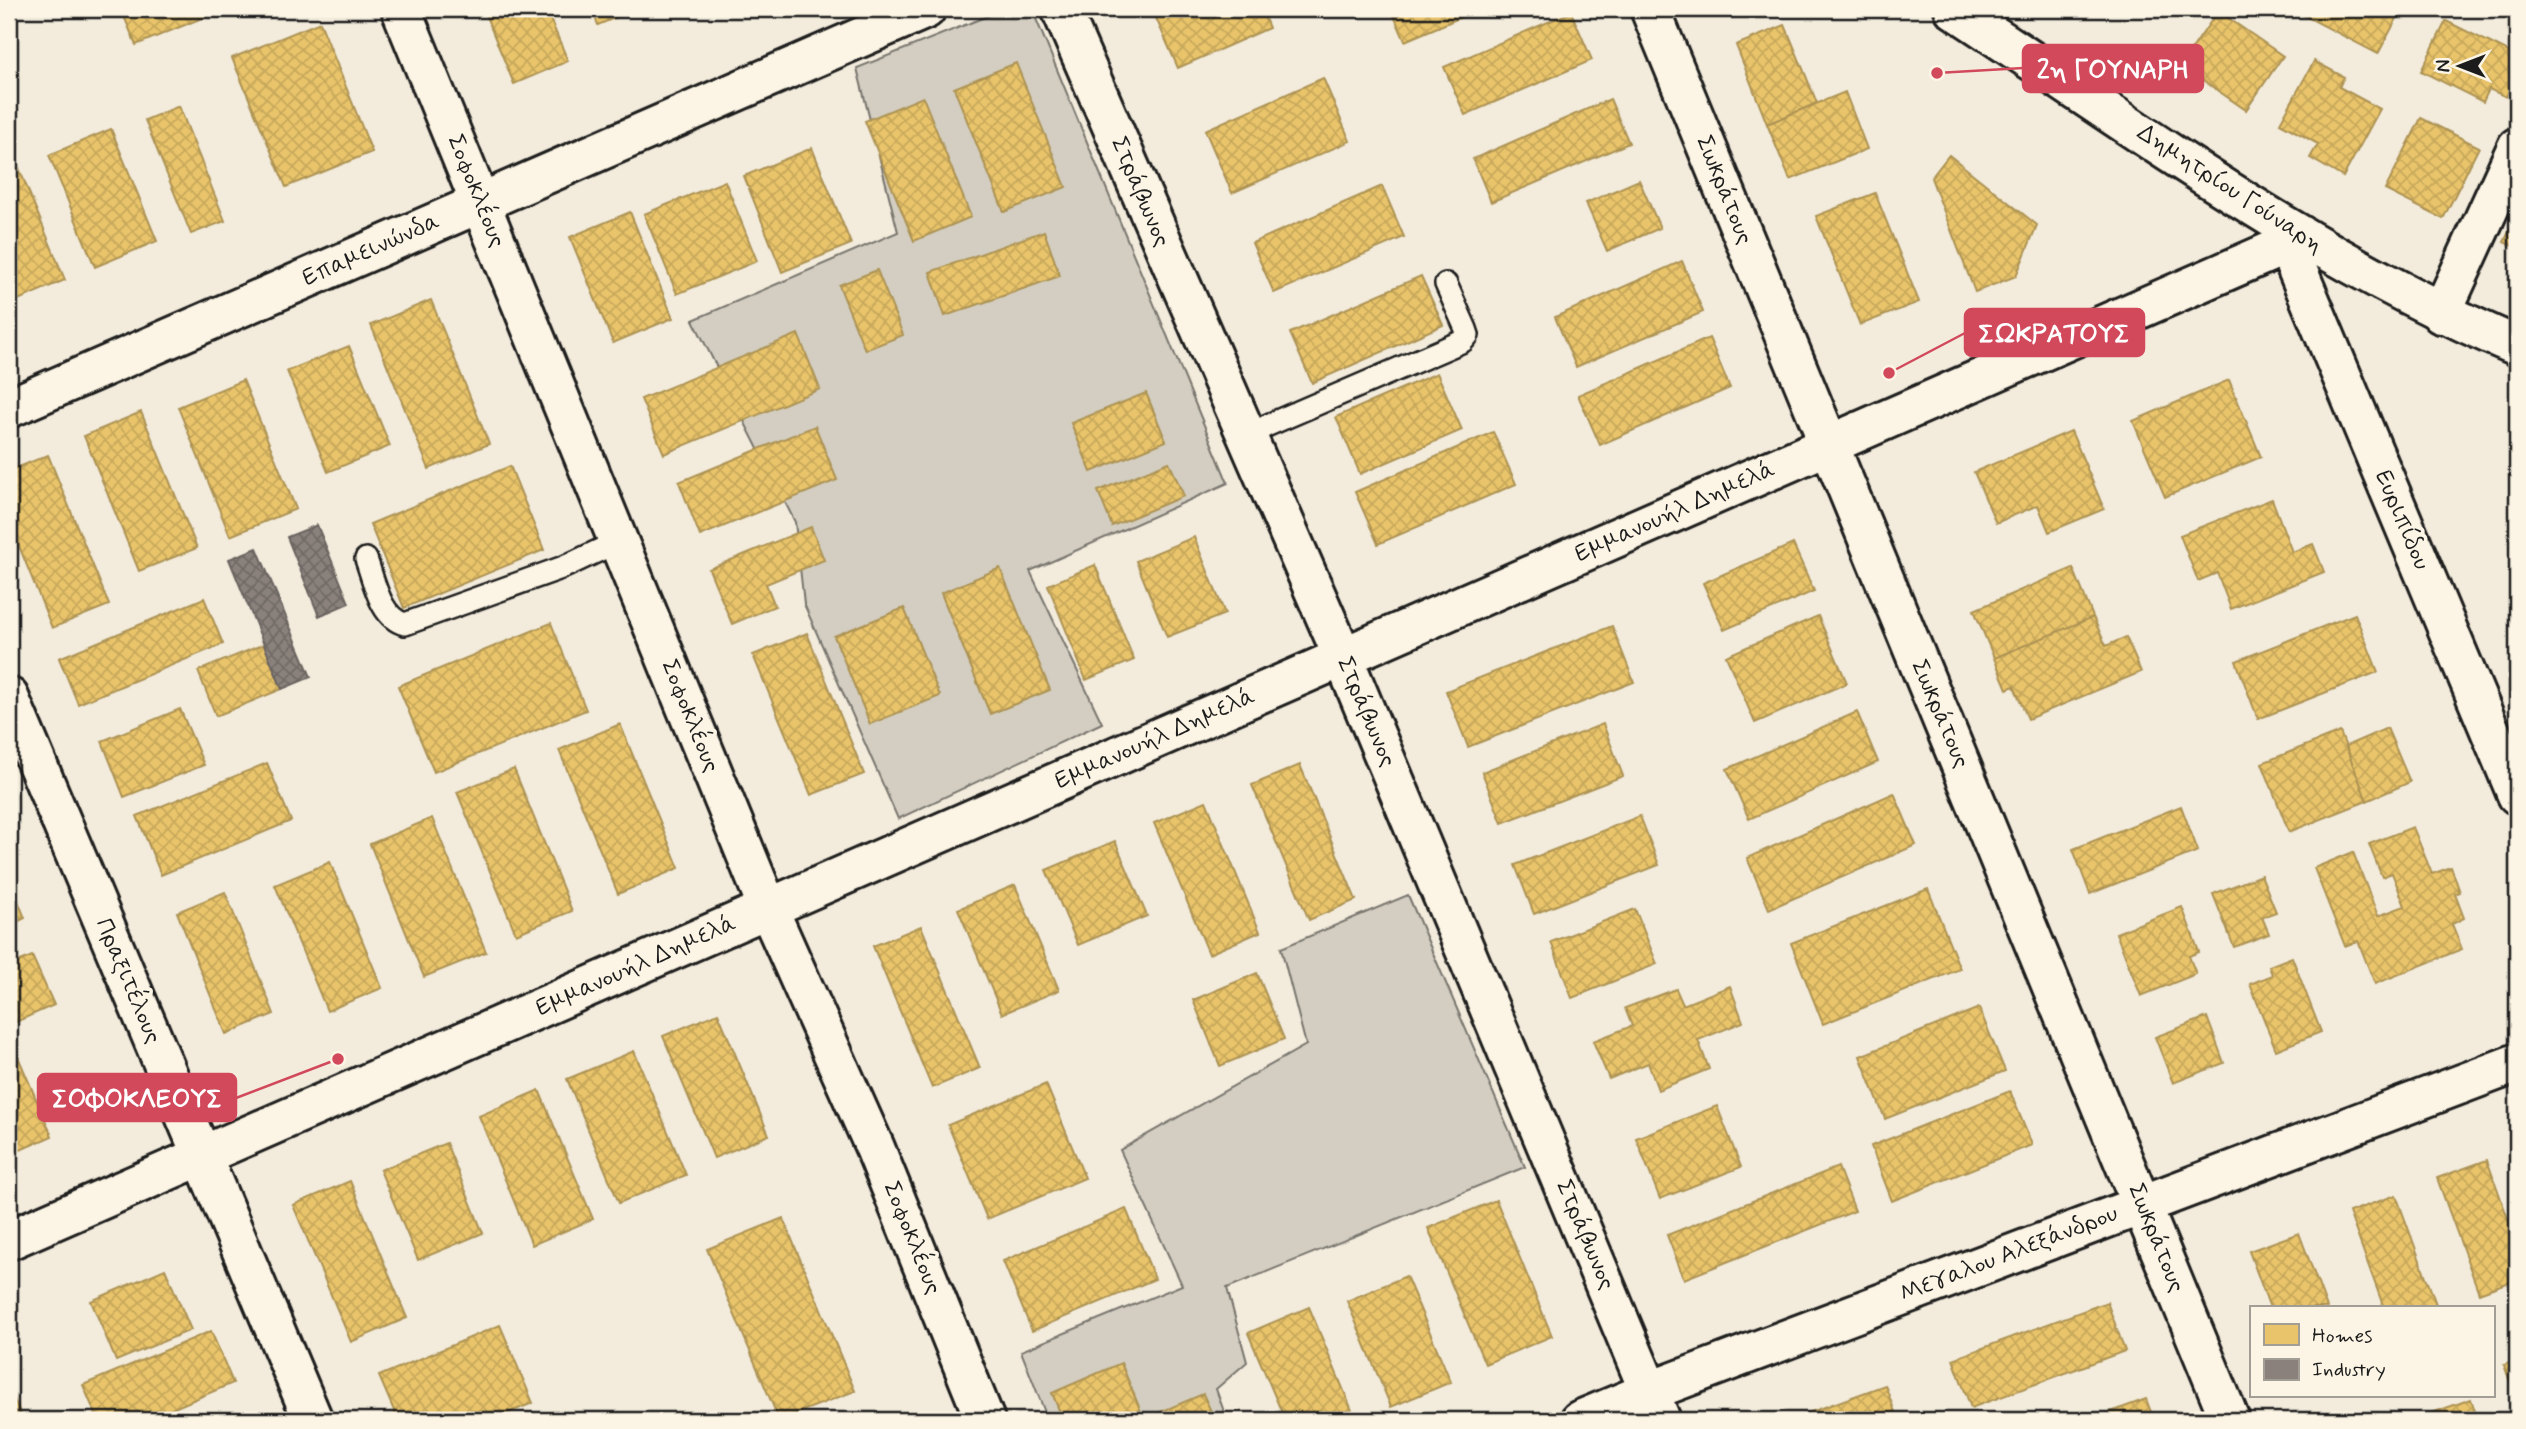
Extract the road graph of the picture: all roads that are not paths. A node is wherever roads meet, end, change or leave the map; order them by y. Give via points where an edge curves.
1 (401, 9) edge
2 (926, 9) edge
3 (1061, 9) edge
4 (1650, 9) edge
5 (1954, 9) edge
6 (2517, 147) edge
7 (481, 202) junction
8 (2294, 241) junction
9 (1446, 284) dead end
10 (2441, 314) junction
11 (2517, 346) edge
12 (9, 408) edge
13 (1247, 437) junction
14 (1828, 445) junction
15 (619, 541) junction
16 (366, 559) dead end
17 (1343, 657) junction
18 (9, 697) edge
19 (2517, 795) edge
20 (768, 908) junction
21 (2517, 1063) edge
22 (202, 1156) junction
23 (2143, 1203) junction
24 (9, 1240) edge
25 (1655, 1405) edge
26 (313, 1420) edge
27 (985, 1420) edge
28 (1580, 1420) edge
29 (2230, 1420) edge

1 - 7 street, Σοφοκλέους
2 - 7 street, Επαμεινώνδα
3 - 13 street, Στράβωνος
4 - 14 street, Σωκράτους
5 - 8 street, Δημητρίου Γούναρη
6 - 10 street
7 - 12 street, Επαμεινώνδα
7 - 15 street, Σοφοκλέους
8 - 10 street, Δημητρίου Γούναρη
8 - 14 street, Εμμανουήλ Δημελά
8 - 19 street, Ευριπίδου
9 - 13 lane via 1466,328 1468,335 1463,341
10 - 11 street, Δημητρίου Γούναρη
13 - 17 street, Στράβωνος
14 - 17 street, Εμμανουήλ Δημελά
14 - 23 street, Σωκράτους
15 - 16 lane via 564,567 405,624 394,621 387,612
15 - 20 street, Σοφοκλέους
17 - 20 street, Εμμανουήλ Δημελά
17 - 25 street, Στράβωνος
18 - 22 street, Πραξιτέλους
20 - 22 street, Εμμανουήλ Δημελά
20 - 27 street, Σοφοκλέους via 875,1148
21 - 23 street, Μεγαλου Αλεξάνδρου
22 - 24 street, Εμμανουήλ Δημελά
22 - 26 street, Πραξιτέλους
23 - 25 street, Μεγαλου Αλεξάνδρου
23 - 29 street, Σωκράτους
25 - 28 street, Μεγαλου Αλεξάνδρου

